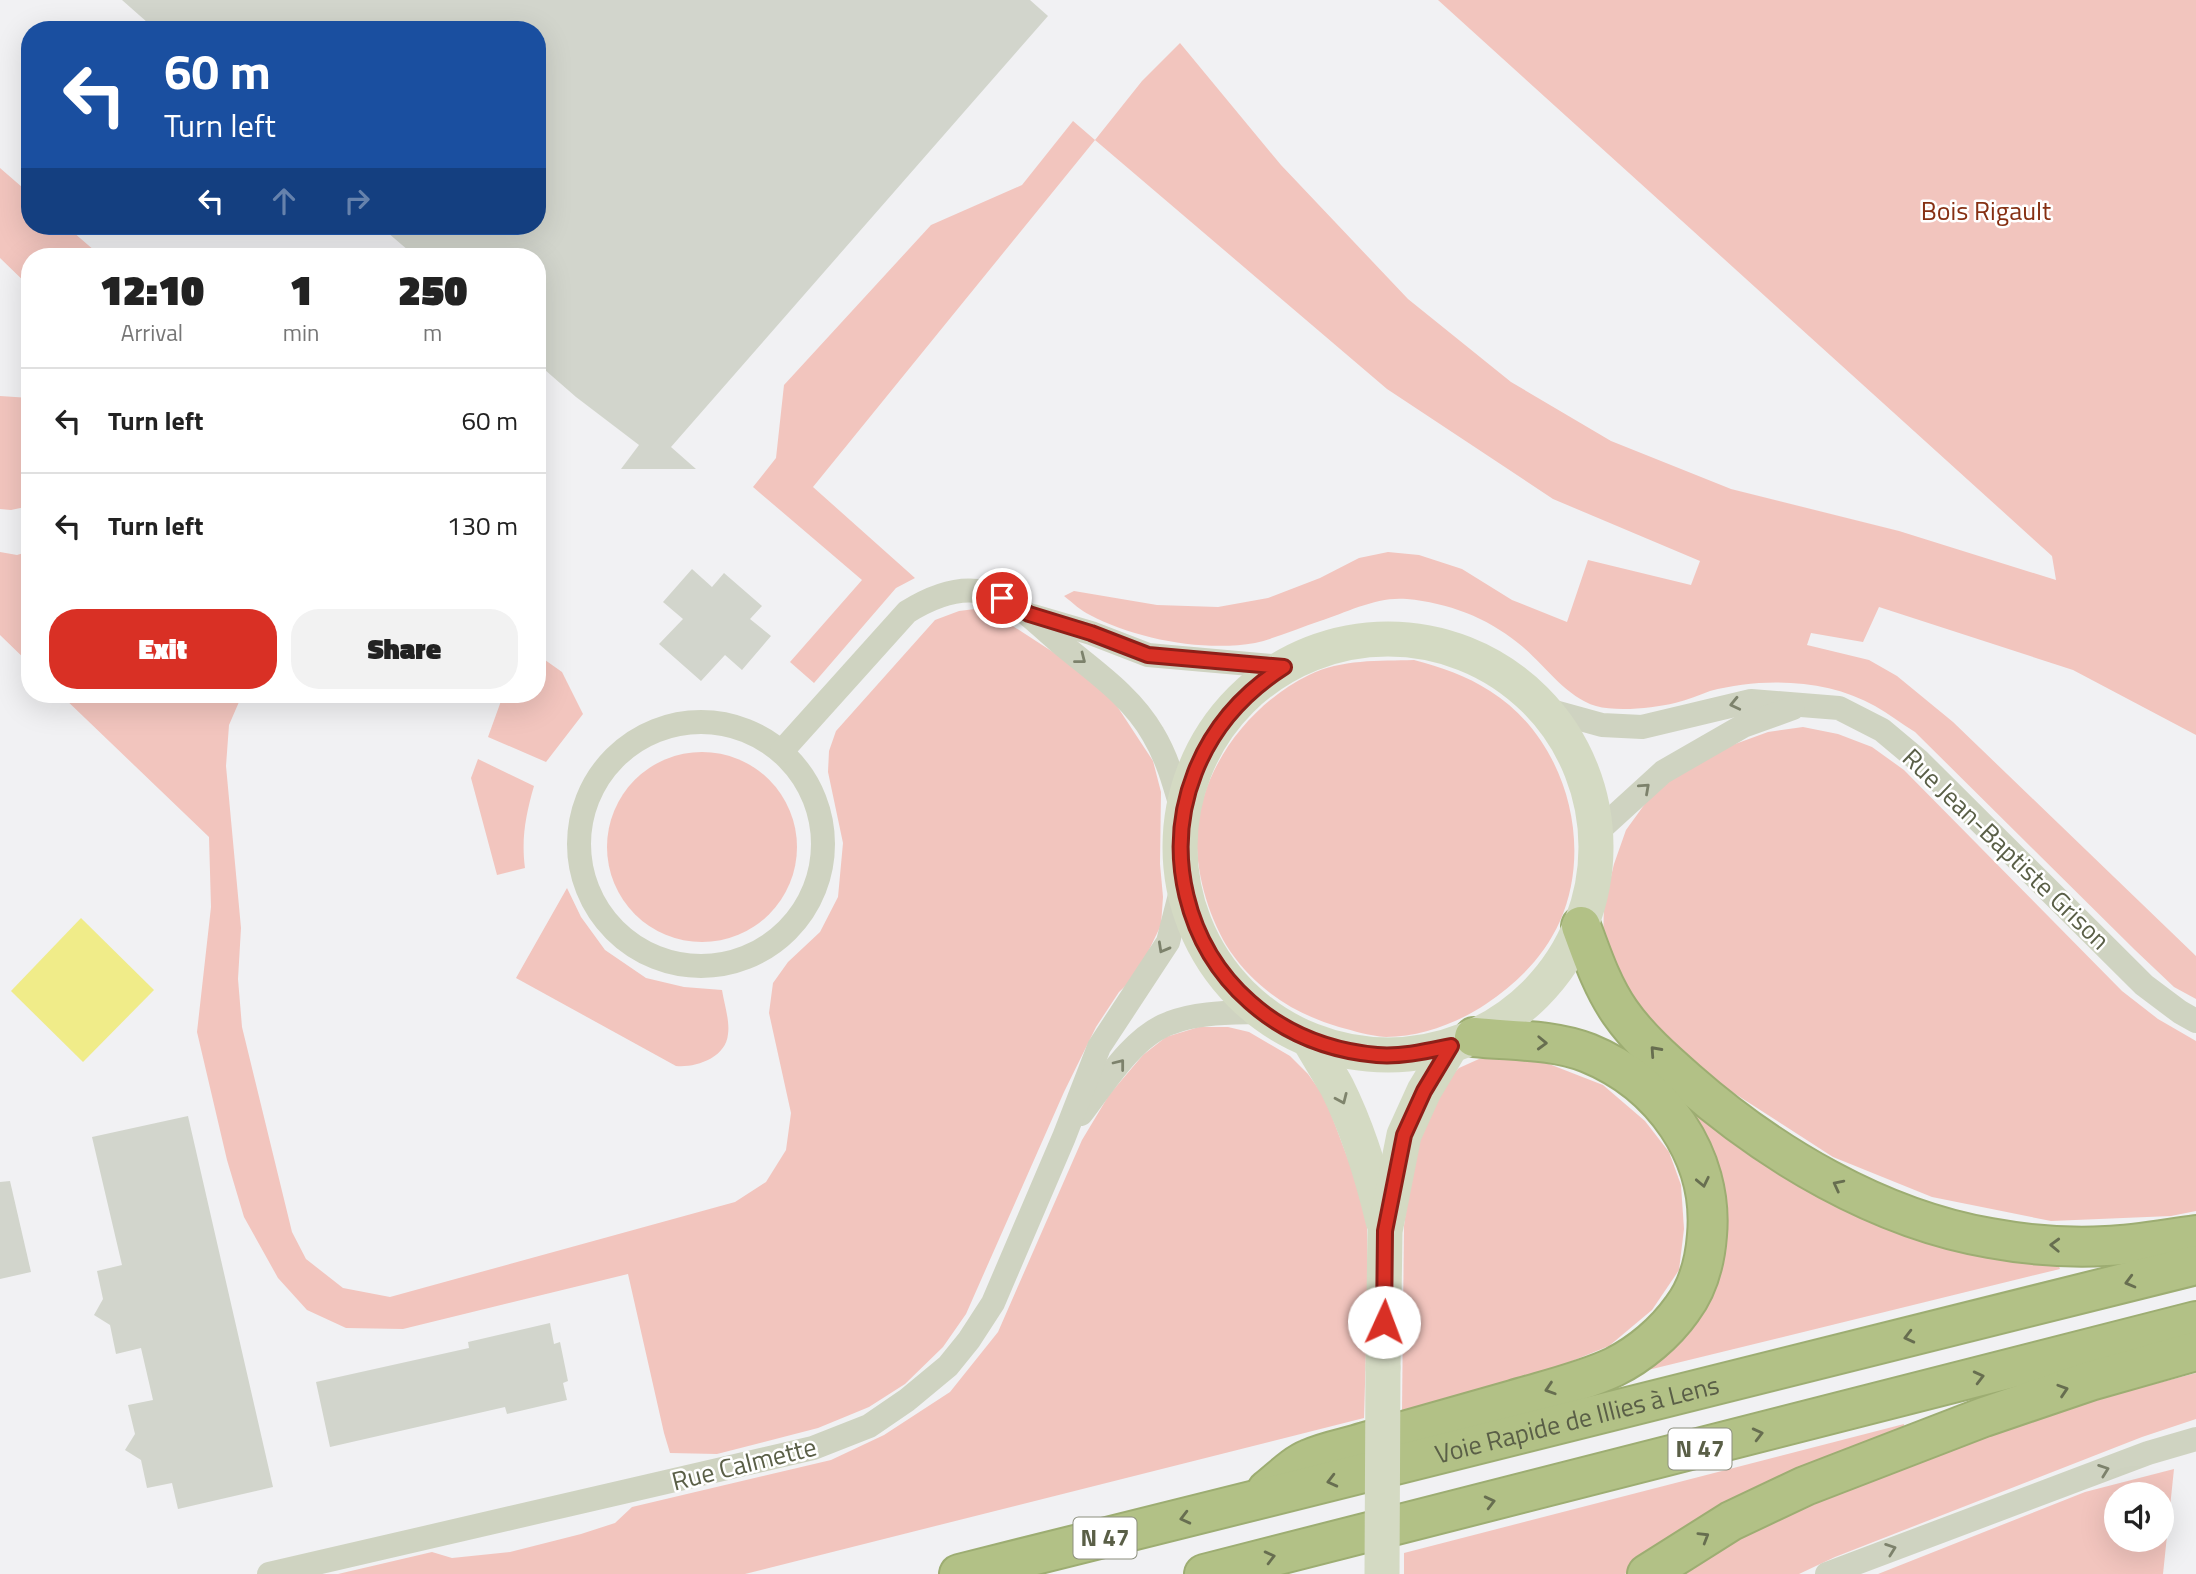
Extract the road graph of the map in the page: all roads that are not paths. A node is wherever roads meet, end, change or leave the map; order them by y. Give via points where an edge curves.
1 (1029, 614) junction
2 (1284, 667) junction
3 (1803, 705) junction
4 (1544, 709) junction
5 (782, 751) junction
6 (1183, 814) junction
7 (1595, 834) junction
8 (1183, 883) junction
9 (1581, 926) junction
10 (1260, 1012) junction
11 (2196, 1021) edge
12 (1309, 1040) junction
13 (1462, 1042) junction
14 (1063, 1137) junction
15 (1385, 1231) junction
16 (2196, 1235) edge
17 (2196, 1265) edge
18 (2196, 1321) edge
19 (2196, 1351) edge
20 (2196, 1439) edge
21 (1252, 1501) junction
22 (269, 1574) edge
23 (959, 1574) edge
24 (1204, 1574) edge
25 (1382, 1574) edge
26 (1647, 1574) edge
27 (1827, 1574) edge

1 - 2 street via 1148,655
1 - 5 street via 1002,598 977,591 927,600 893,626
1 -> 6 street via 1099,673 1145,722 1166,758
2 - 4 street via 1345,644 1376,640 1438,645 1494,669
2 - 6 street via 1245,696 1211,738
3 -> 4 street, Rue Jean-Baptiste Grison via 1751,701 1642,727 1602,725
7 -> 3 street, Rue Jean-Baptiste Grison via 1663,772 1743,726
3 - 11 street, Rue Jean-Baptiste Grison via 1839,708 1882,730 1919,761 2144,985
4 - 7 street via 1578,765 1589,795
5 - 5 street via 732,724 689,721 648,732 615,755 590,790 579,831 582,874 594,904 611,928 644,954 676,965 720,966 753,957 794,926 816,888 825,846 819,806 799,768
6 - 8 street
7 - 9 street via 1593,881
8 - 10 street via 1210,955
8 -> 14 street, Rue Calmette via 1168,942 1099,1047
9 - 13 street via 1565,957 1533,996 1500,1023
16 -> 9 highway via 2107,1246 1989,1238 1931,1223 1819,1175 1716,1107 1661,1059 1621,1014 1597,972
10 - 12 street
14 -> 10 street, Rue Calmette via 1134,1045 1168,1023 1209,1014
12 - 13 street via 1380,1055 1408,1055
12 -> 15 street via 1355,1128
13 - 15 street via 1424,1091 1404,1135
13 -> 21 highway via 1556,1043 1620,1070 1651,1094 1691,1144 1702,1175 1709,1212 1698,1281 1664,1331 1615,1367 1308,1459
14 - 22 street, Rue Calmette via 993,1303 969,1340 947,1366 870,1426 768,1460
15 - 25 street, bridge
17 -> 21 highway, Voie Rapide de Illies à Lens / N 47
24 -> 18 highway, N 47
26 -> 19 highway via 1731,1521 1805,1486 1984,1417
27 -> 20 street
21 -> 23 highway, Voie Rapide de Illies à Lens / N 47

